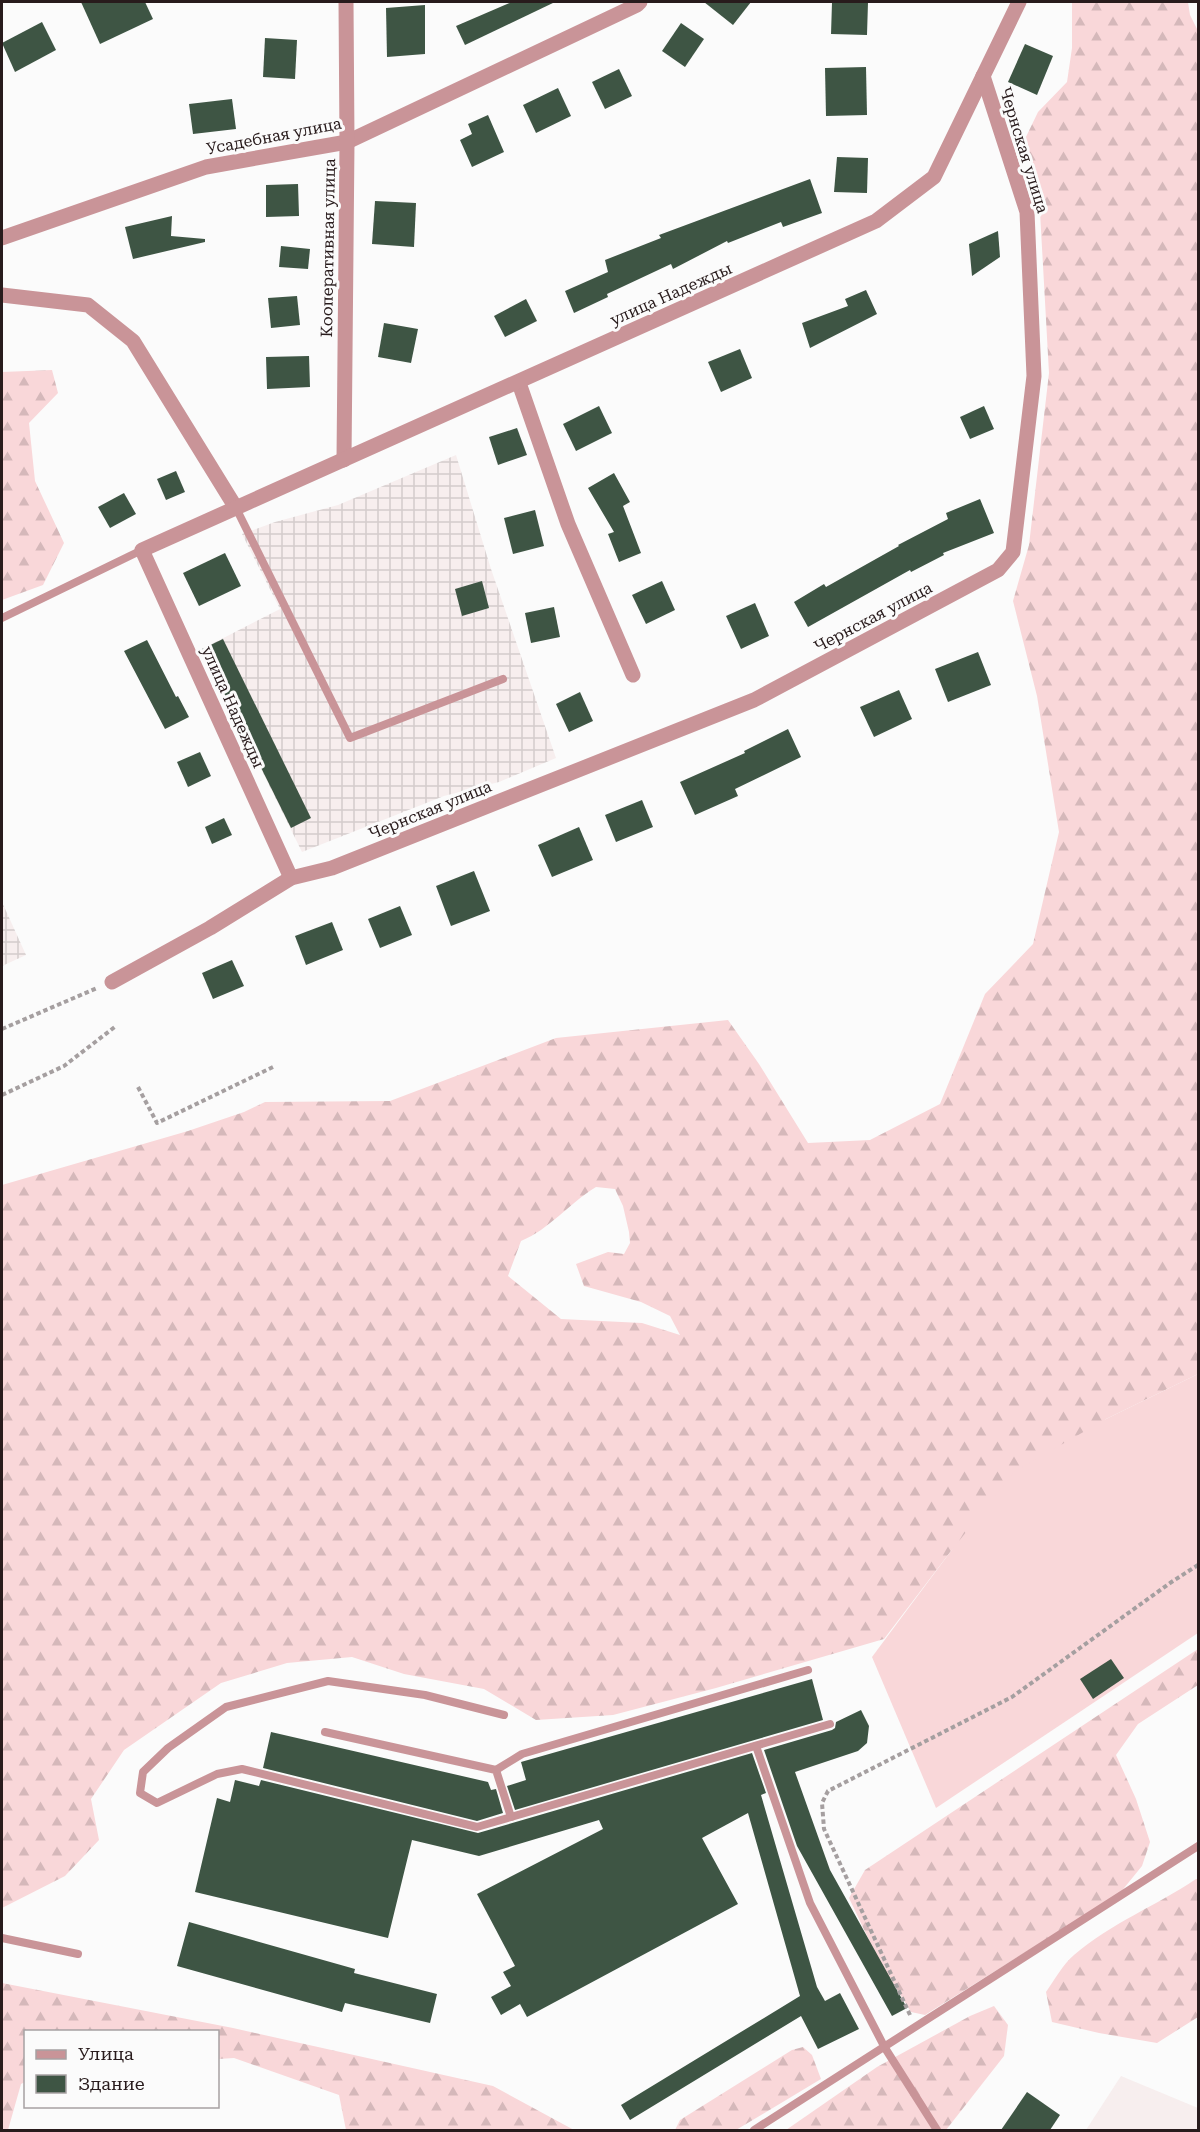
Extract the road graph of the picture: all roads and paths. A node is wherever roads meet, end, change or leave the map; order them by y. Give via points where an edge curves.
1 (346, 2) edge
2 (640, 2) edge
3 (1019, 2) edge
4 (983, 76) junction
5 (347, 142) junction
6 (2, 238) edge
7 (2, 296) edge
8 (519, 382) junction
9 (344, 460) junction
10 (236, 508) junction
11 (142, 550) junction
12 (2, 618) edge
13 (633, 675) dead end
14 (503, 679) dead end
15 (291, 878) junction
16 (112, 982) joint
17 (116, 1026) dead end
18 (2, 1029) edge
19 (275, 1066) dead end
20 (138, 1087) dead end
21 (2, 1095) edge
22 (1198, 1565) edge
23 (808, 1670) dead end
24 (504, 1715) dead end
25 (830, 1724) dead end
26 (325, 1732) dead end
27 (756, 1746) junction
28 (496, 1770) junction
29 (511, 1817) junction
30 (1198, 1846) edge
31 (2, 1938) edge
32 (78, 1954) dead end
33 (916, 2028) junction
34 (885, 2048) junction
35 (754, 2130) edge
36 (937, 2130) edge

1 - 5 street, Кооперативная улица
2 - 5 street, Усадебная улица
3 - 4 street, улица Надежды
4 - 8 street, улица Надежды via 934,177 876,221
4 - 15 street, Чернская улица via 1027,212 1034,376 1013,552 999,570 754,700 333,868
5 - 6 street, Усадебная улица via 206,167
5 - 9 street, Кооперативная улица
7 - 10 street via 88,305 133,341
8 - 9 street, улица Надежды
8 - 13 street via 568,524
9 - 10 street, улица Надежды
10 - 11 street, улица Надежды
10 - 14 lane via 350,738
11 - 12 lane
11 - 15 street, улица Надежды
15 - 16 street, Чернская улица
16 - 18 path
17 - 21 path via 64,1066
19 - 20 path via 157,1123
22 - 33 path via 1011,1697 828,1791 822,1803 824,1829
23 - 28 lane via 522,1754
24 - 29 lane via 425,1695 328,1681 226,1707 168,1748 143,1772 140,1793 157,1803 217,1774 242,1769 477,1827
25 - 27 lane
26 - 28 lane
27 - 29 lane
27 - 34 lane via 810,1903
28 - 29 lane
30 - 33 lane
31 - 32 lane
33 - 34 lane
34 - 35 lane
34 - 36 lane

